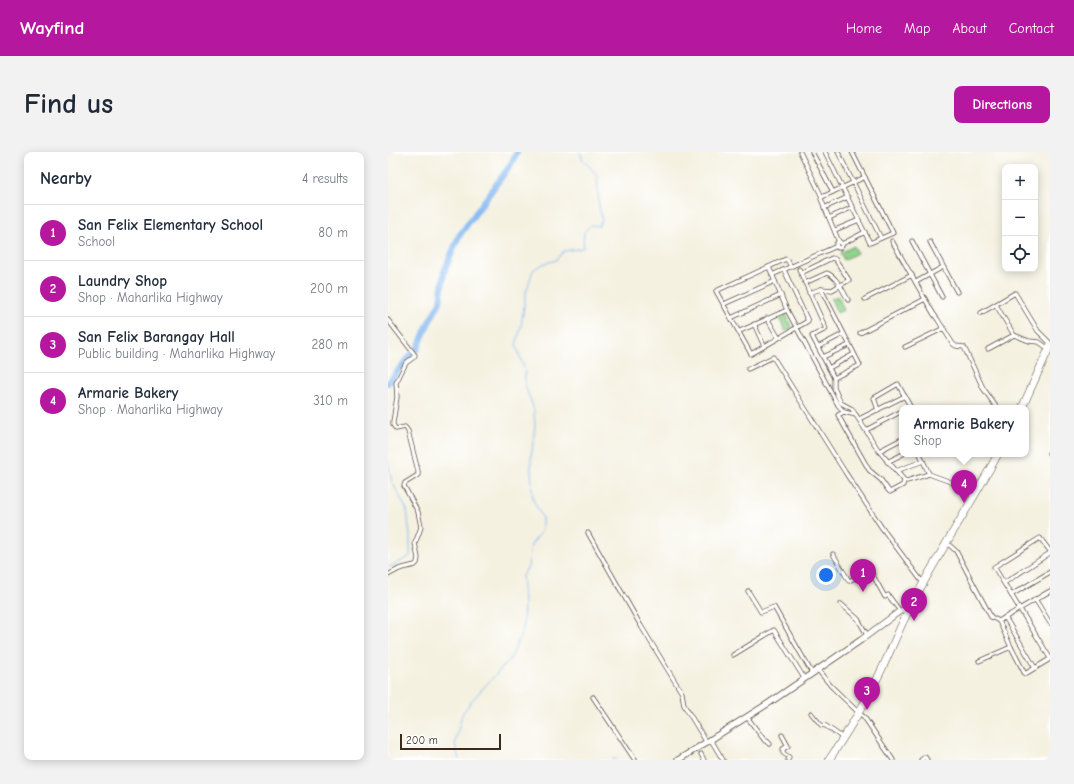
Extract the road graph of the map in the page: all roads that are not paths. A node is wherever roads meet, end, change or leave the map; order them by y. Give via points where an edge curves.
1 (800, 152) edge
2 (812, 152) edge
3 (825, 152) edge
4 (838, 152) edge
5 (852, 152) edge
6 (865, 176) junction
7 (854, 182) junction
8 (843, 187) junction
9 (833, 192) junction
10 (822, 197) junction
11 (848, 197) junction
12 (824, 208) junction
13 (853, 208) junction
14 (829, 218) junction
15 (859, 220) junction
16 (835, 230) junction
17 (865, 232) junction
18 (881, 238) junction
19 (892, 241) dead end
20 (912, 241) dead end
21 (930, 242) dead end
22 (841, 243) junction
23 (769, 267) junction
24 (791, 267) junction
25 (943, 267) junction
26 (784, 270) junction
27 (930, 274) junction
28 (772, 275) junction
29 (912, 275) junction
30 (775, 281) junction
31 (916, 282) junction
32 (805, 283) junction
33 (840, 285) junction
34 (821, 289) junction
35 (957, 292) dead end
36 (809, 293) junction
37 (781, 295) junction
38 (942, 298) dead end
39 (865, 299) dead end
40 (848, 300) dead end
41 (925, 300) junction
42 (724, 304) junction
43 (996, 305) junction
44 (788, 310) junction
45 (981, 313) dead end
46 (732, 318) junction
47 (767, 318) junction
48 (388, 320) edge
49 (754, 324) junction
50 (796, 327) junction
51 (944, 328) junction
52 (740, 331) junction
53 (860, 333) dead end
54 (843, 334) junction
55 (1014, 335) junction
56 (778, 337) junction
57 (849, 345) junction
58 (764, 346) junction
59 (1050, 346) edge
60 (818, 347) junction
61 (905, 347) dead end
62 (988, 349) dead end
63 (854, 354) junction
64 (823, 357) junction
65 (829, 368) junction
66 (748, 369) dead end
67 (834, 378) junction
68 (905, 396) junction
69 (909, 405) edge
70 (995, 405) edge
71 (1023, 405) edge
72 (878, 410) junction
73 (844, 412) junction
74 (899, 413) edge
75 (858, 418) junction
76 (866, 430) junction
77 (899, 441) edge
78 (879, 451) junction
79 (899, 456) edge
80 (921, 457) edge
81 (996, 457) edge
82 (923, 461) junction
83 (887, 462) junction
84 (896, 471) junction
85 (929, 474) junction
86 (904, 480) junction
87 (975, 497) junction
88 (588, 533) dead end
89 (947, 543) junction
90 (1049, 545) edge
91 (1050, 552) edge
92 (833, 554) dead end
93 (1050, 572) edge
94 (388, 575) edge
95 (923, 583) junction
96 (1004, 583) junction
97 (748, 591) dead end
98 (1050, 591) edge
99 (1010, 595) junction
100 (1035, 599) junction
101 (841, 604) dead end
102 (910, 607) junction
103 (1019, 609) junction
104 (900, 611) junction
105 (1006, 617) junction
106 (999, 621) junction
107 (1050, 622) edge
108 (867, 636) junction
109 (1011, 647) junction
110 (733, 655) dead end
111 (1050, 659) edge
112 (979, 661) dead end
113 (1035, 668) junction
114 (815, 671) junction
115 (804, 678) junction
116 (593, 697) dead end
117 (811, 713) dead end
118 (858, 713) junction
119 (747, 717) junction
120 (782, 735) dead end
121 (843, 738) junction
122 (709, 742) junction
123 (770, 744) dead end
124 (701, 754) dead end
125 (635, 760) edge
126 (678, 760) edge
127 (704, 760) edge
128 (723, 760) edge
129 (788, 760) edge
130 (829, 760) edge
131 (893, 760) edge
132 (921, 760) edge
133 (926, 760) edge

1 - 10 street
2 - 9 street
3 - 8 street
4 - 7 street
5 - 6 street
6 - 7 street
6 - 18 street via 893,233
7 - 8 street
7 - 18 street
8 - 9 street
8 - 11 street
9 - 10 street
10 - 12 street
11 - 12 street
11 - 13 street
12 - 14 street
13 - 14 street
13 - 15 street
14 - 16 street
15 - 16 street
15 - 17 street
16 - 22 street
17 - 18 street via 870,242
17 - 22 street
19 - 29 street
20 - 27 street
21 - 25 street
22 - 24 street via 840,248 837,246
23 - 24 street via 786,259
23 - 28 street
23 - 42 street via 716,291
24 - 26 street
25 - 27 street
25 - 35 street
26 - 28 street
26 - 50 street via 808,321
27 - 31 street
27 - 38 street
28 - 30 street
29 - 31 street
29 - 39 street
30 - 37 street
30 - 42 street
31 - 41 street
32 - 33 street via 827,273
32 - 33 street via 800,271 832,258 849,280
32 - 36 street
33 - 34 street via 832,290
33 - 40 street
34 - 36 street
34 - 54 street
36 - 60 street via 826,329 812,336
37 - 44 street
37 - 46 street
41 - 51 street
41 - 53 street
42 - 46 street
43 - 45 street
43 - 55 street
43 - 59 street via 1015,293
44 - 47 street
44 - 50 street
46 - 52 street
47 - 49 street
47 - 56 street
48 - 94 street via 415,355 406,363 396,383 393,425 396,429 405,427 408,431 418,475 404,486 418,512 421,527 415,543 417,563
49 - 52 street
49 - 58 street
50 - 56 street
50 - 73 street
51 - 61 street
51 - 70 street via 953,344 964,347 983,388
52 - 58 street via 751,354
54 - 57 street
54 - 60 street
55 - 59 street
55 - 62 street
56 - 58 street
57 - 63 street
57 - 64 street
59 - 71 highway
60 - 64 street
63 - 65 street
63 - 67 street via 860,364
64 - 65 street
65 - 67 street
66 - 95 street via 773,357 878,522
67 - 75 street via 834,388 841,403 852,409
68 - 69 street
68 - 72 street
68 - 72 street via 898,384 874,398
72 - 75 street
73 - 75 street
73 - 86 street via 838,415 869,470 890,492 903,485
74 - 76 street
75 - 76 street
76 - 78 street
77 - 78 street
78 - 83 street
79 - 83 street
80 - 82 street
81 - 87 highway
82 - 84 street
82 - 85 street
83 - 84 street
84 - 86 street
85 - 86 street
85 - 87 street via 959,485
87 - 89 highway
88 - 122 street via 682,693 684,706
89 - 95 highway
89 - 106 street via 956,551 991,617
90 - 91 street
90 - 96 street via 1040,538 994,567
91 - 96 street
92 - 104 street via 849,581 870,570 885,597 888,595
93 - 99 street
95 - 102 highway
96 - 99 street
97 - 114 street via 761,612 774,607
98 - 100 street
99 - 103 street
100 - 103 street
100 - 107 street
101 - 108 street via 858,619
102 - 104 street
102 - 118 highway via 878,678
103 - 105 street
103 - 111 street
104 - 108 street
105 - 106 street
105 - 113 street
106 - 109 street
108 - 114 street
109 - 112 street
109 - 113 street via 1025,674
110 - 115 street via 774,630
111 - 113 street
114 - 115 street
114 - 118 street
115 - 119 street
116 - 125 street
117 - 121 street via 821,725
118 - 121 highway
118 - 131 street via 864,717
119 - 122 street
119 - 123 street
120 - 129 street via 788,746 783,749 789,757
121 - 130 highway
122 - 126 street
122 - 128 street
124 - 127 street
132 - 133 street via 925,757

